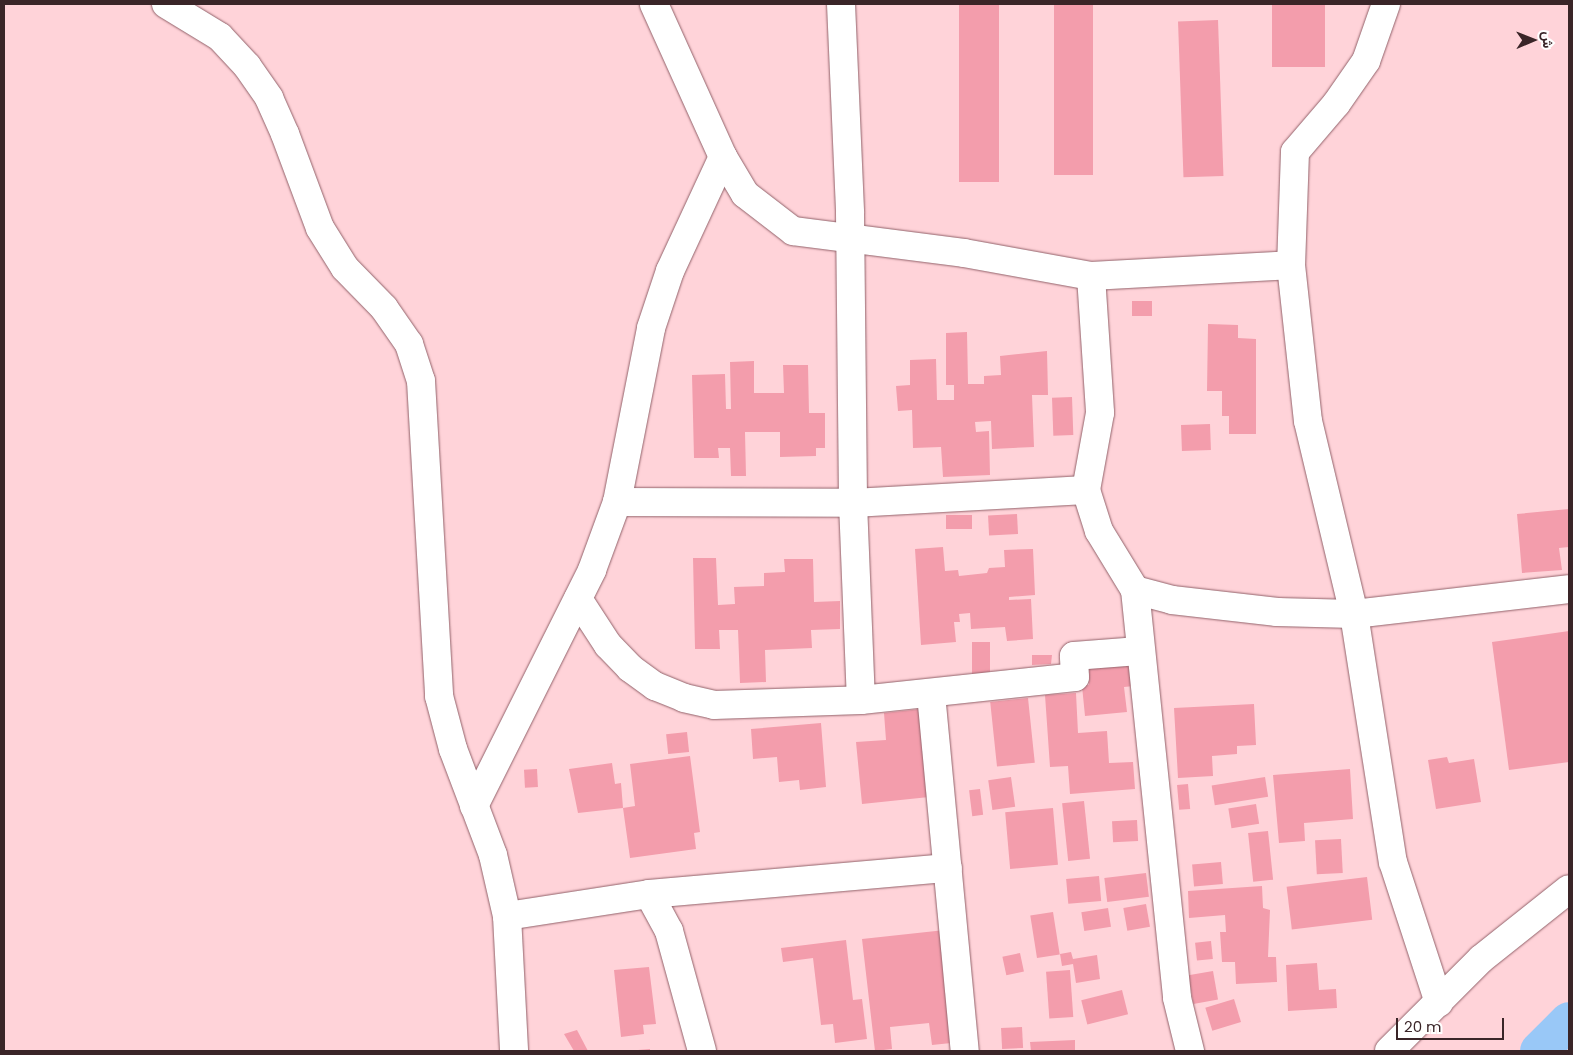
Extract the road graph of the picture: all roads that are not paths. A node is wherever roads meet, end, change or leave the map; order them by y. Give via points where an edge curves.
1 (166, 4) edge
2 (654, 4) edge
3 (840, 4) edge
4 (1386, 4) edge
5 (723, 158) junction
6 (850, 240) junction
7 (1290, 264) junction
8 (1092, 276) junction
9 (1086, 490) junction
10 (617, 502) junction
11 (853, 503) junction
12 (1569, 589) edge
13 (1135, 590) junction
14 (578, 599) junction
15 (1354, 614) junction
16 (1139, 651) junction
17 (931, 694) junction
18 (861, 700) junction
19 (474, 806) junction
20 (948, 868) junction
21 (1569, 889) edge
22 (649, 894) junction
23 (507, 916) junction
24 (1439, 1003) junction
25 (514, 1051) edge
26 (702, 1051) edge
27 (965, 1051) edge
28 (1190, 1051) edge
29 (1389, 1051) edge

1 - 19 street via 220,37 247,66 269,98 320,228 345,268 384,308 409,344 421,381 426,420 439,696 453,749
2 - 5 street
3 - 6 street
4 - 7 street via 1366,60 1336,104 1294,152
5 - 6 street via 746,194 793,231
5 - 10 street via 670,271 651,328
6 - 8 street via 964,253
6 - 11 street
7 - 8 street
7 - 15 street via 1308,421
8 - 9 street via 1100,413
9 - 11 street
9 - 13 street via 1099,531
10 - 11 street
10 - 14 street
11 - 18 street
12 - 15 street
13 - 15 street via 1172,600 1277,612
13 - 16 street
14 - 18 street via 608,645 630,668 655,686 684,698 714,706
14 - 19 street
15 - 24 street via 1393,862
16 - 17 street via 1074,656 1075,677
16 - 28 street via 1177,998
17 - 18 street
17 - 20 street
19 - 23 street via 493,855
20 - 22 street
20 - 27 street
21 - 24 street via 1481,959
22 - 23 street
22 - 26 street via 669,931
23 - 25 street
24 - 29 street

